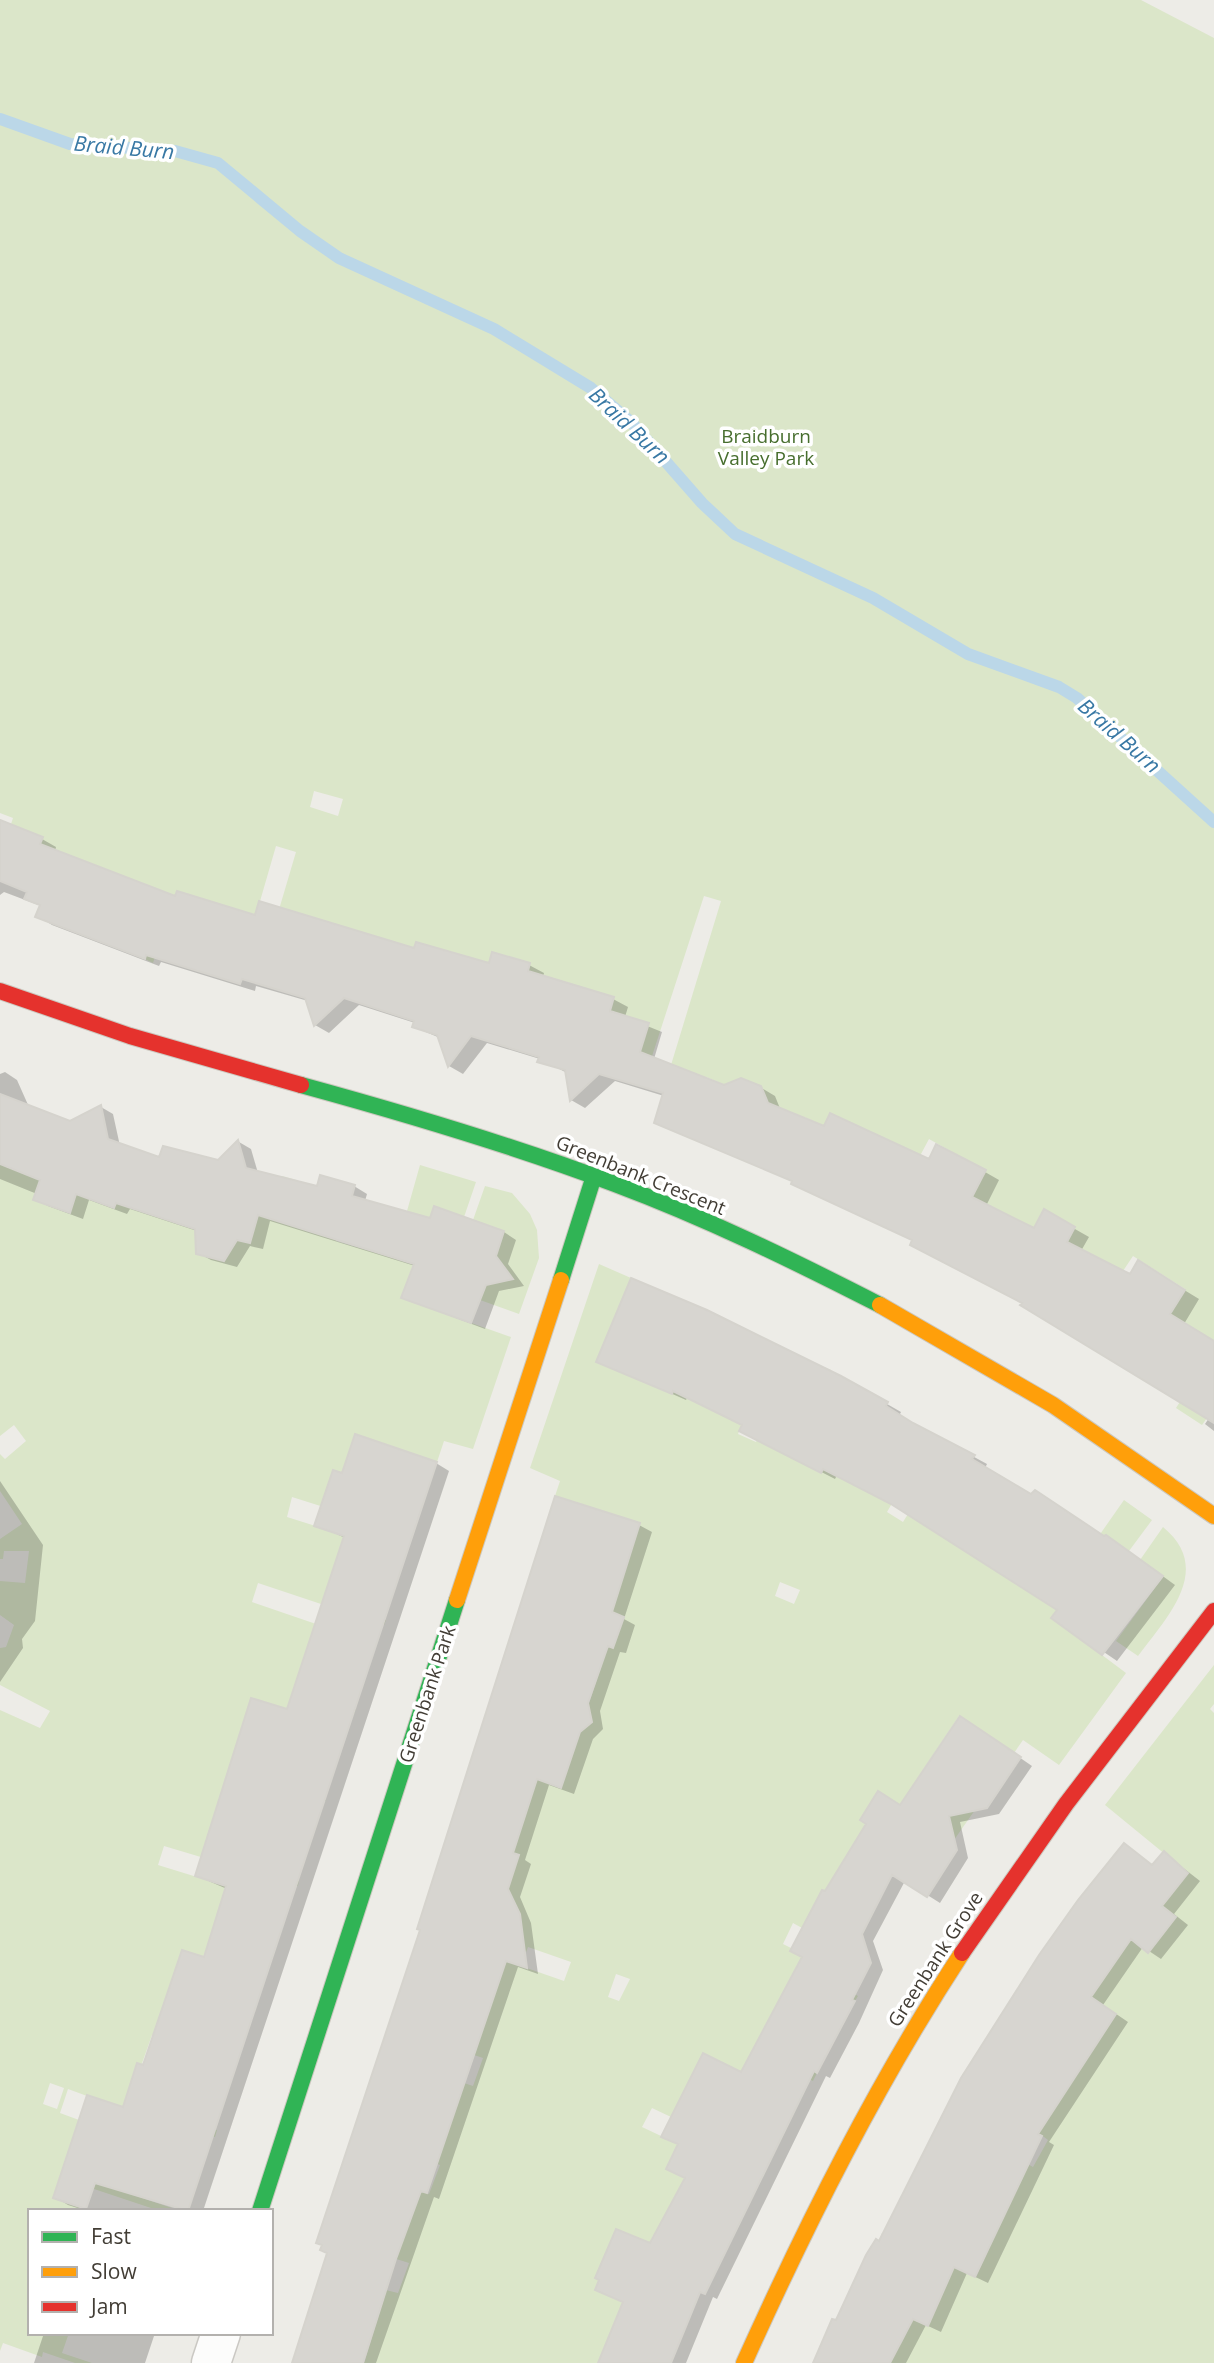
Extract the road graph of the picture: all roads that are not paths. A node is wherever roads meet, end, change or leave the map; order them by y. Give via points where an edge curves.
1 (0, 991) edge
2 (594, 1177) junction
3 (1214, 1516) edge
4 (1214, 1611) edge
5 (261, 2209) edge
6 (219, 2335) edge
7 (211, 2363) edge
8 (744, 2363) edge

1 - 2 street, Greenbank Crescent via 119,1034 458,1130
2 - 3 street, Greenbank Crescent via 763,1248 922,1326 1086,1426
2 - 5 street, Greenbank Park
4 - 8 street, Greenbank Grove via 1041,1839 927,2006 831,2179
6 - 7 street

